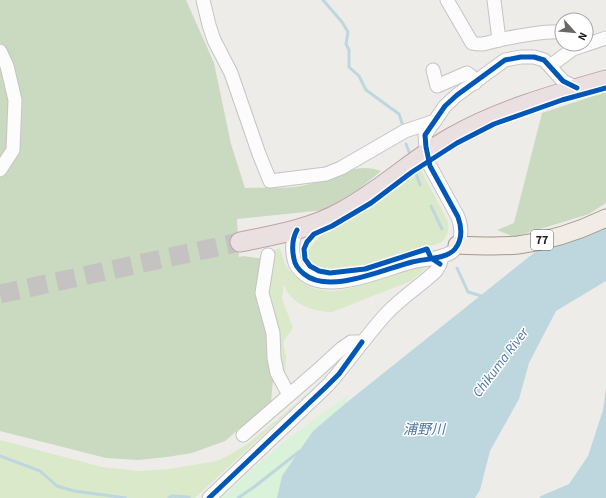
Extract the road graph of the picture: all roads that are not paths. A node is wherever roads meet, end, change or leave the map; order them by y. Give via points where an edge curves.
1 (203, 0) edge
2 (447, 0) edge
3 (494, 0) edge
4 (554, 33) edge
5 (606, 38) edge
6 (499, 40) junction
7 (594, 41) edge
8 (0, 51) edge
9 (566, 52) edge
10 (550, 66) junction
11 (432, 70) dead end
12 (606, 80) edge
13 (475, 82) junction
14 (577, 88) junction
15 (547, 97) junction
16 (435, 121) junction
17 (426, 147) dead end
18 (430, 166) dead end
19 (0, 170) edge
20 (606, 218) edge
21 (297, 230) junction
22 (271, 236) junction
23 (240, 242) tunnel mouth
24 (457, 245) junction
25 (268, 255) dead end
26 (293, 255) junction
27 (442, 256) junction
28 (362, 342) junction
29 (289, 395) junction
30 (243, 435) dead end
31 (209, 498) edge

1 - 16 street via 208,25 231,73 270,181 326,174 405,131
2 - 6 street via 472,43 481,45
3 - 6 street
4 - 6 street
5 - 7 street
8 - 19 street via 7,66 15,100 13,150
9 - 10 street
10 - 13 street via 544,60 534,57 505,60
10 - 14 street via 563,81
10 - 15 street via 555,80
11 - 13 street via 437,86 467,73
12 - 14 highway
13 - 16 street via 445,106
14 - 15 highway
15 - 21 highway via 487,119 452,137 343,211
16 - 17 street via 425,135
18 - 24 street via 458,217 461,231
20 - 24 main road, 77 via 588,227 525,244
21 - 22 highway
21 - 26 street via 293,236
22 - 23 highway
22 - 26 street via 277,238
24 - 27 street via 449,254
25 - 29 street via 262,293 273,333 277,373
26 - 27 street via 298,269 306,276 326,282 363,276
27 - 28 street via 436,271 388,312
28 - 29 street via 351,342
28 - 31 street via 328,386
29 - 30 street

